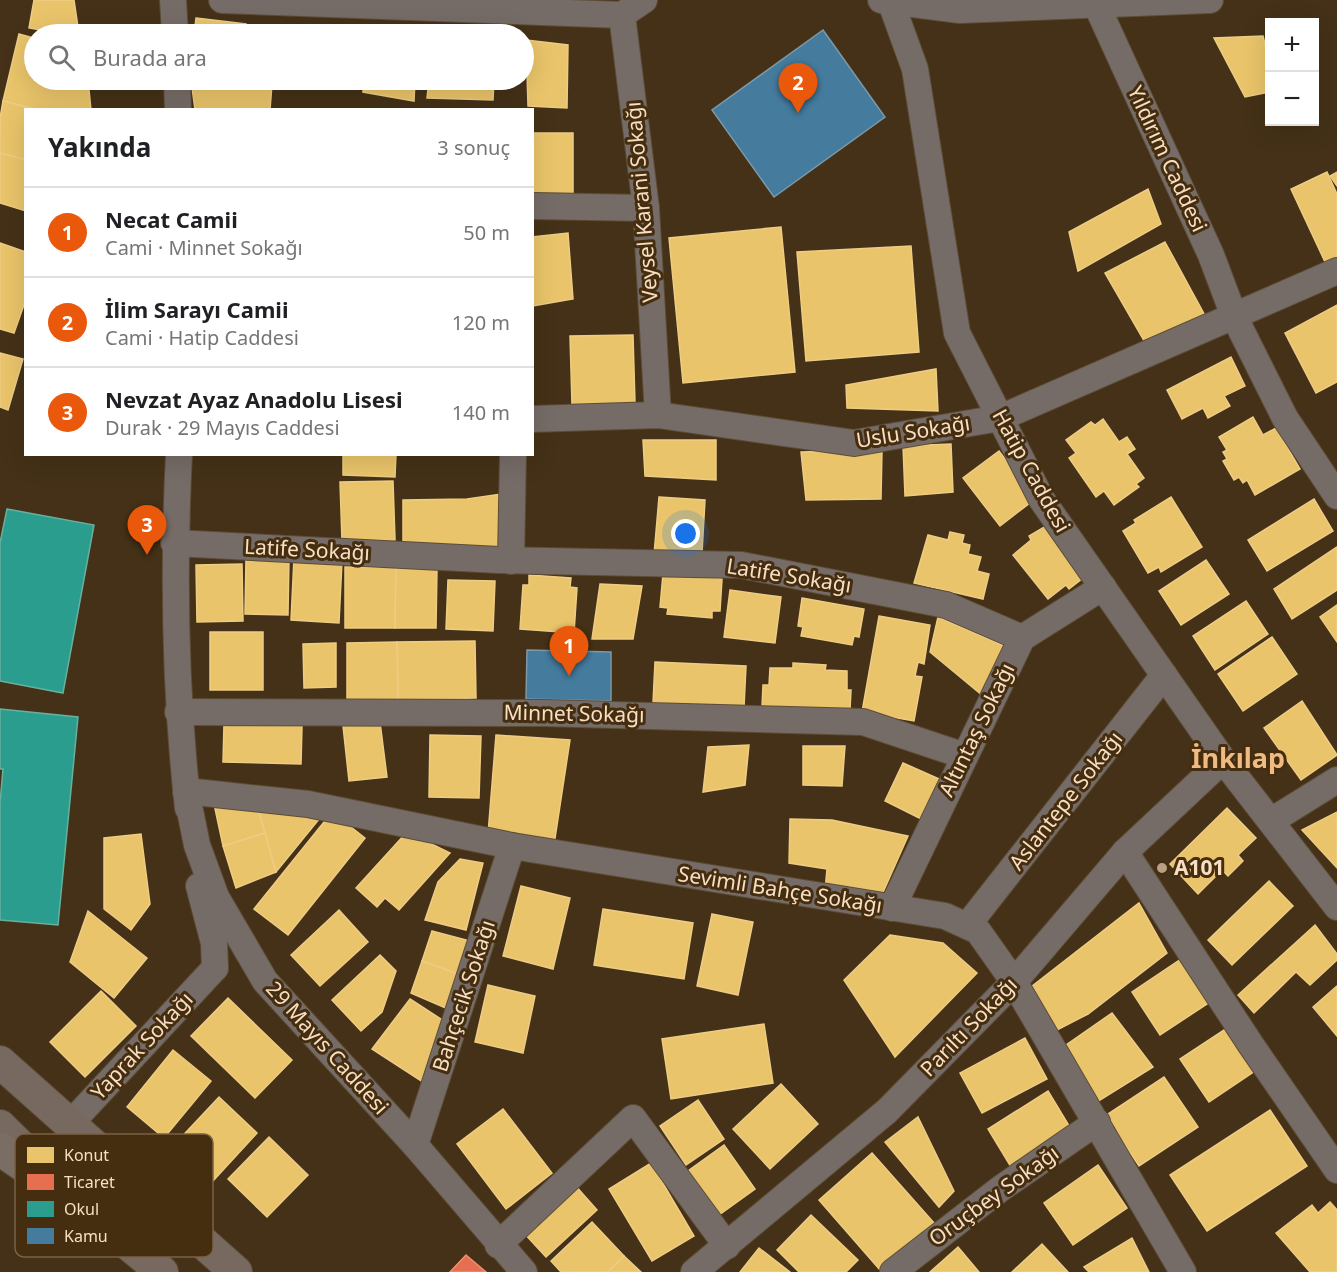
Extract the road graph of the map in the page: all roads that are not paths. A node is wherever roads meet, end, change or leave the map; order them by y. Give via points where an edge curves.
1 (173, 0) edge
2 (222, 0) edge
3 (644, 0) edge
4 (1210, 0) edge
5 (887, 1) edge
6 (1096, 4) junction
7 (617, 8) edge
8 (174, 24) edge
9 (177, 90) edge
10 (178, 108) edge
11 (534, 206) edge
12 (646, 208) junction
13 (1337, 271) edge
14 (1234, 316) junction
15 (658, 415) junction
16 (1000, 418) junction
17 (534, 419) edge
18 (179, 456) edge
19 (513, 456) edge
20 (1337, 496) edge
21 (174, 543) junction
22 (511, 561) junction
23 (1103, 587) junction
24 (1022, 638) junction
25 (1164, 675) junction
26 (178, 712) junction
27 (965, 756) junction
28 (1223, 760) junction
29 (1337, 780) edge
30 (186, 791) junction
31 (1271, 821) junction
32 (512, 846) junction
33 (1125, 852) junction
34 (1337, 907) edge
35 (892, 908) junction
36 (967, 926) junction
37 (215, 968) junction
38 (265, 981) junction
39 (1014, 982) junction
40 (0, 1062) edge
41 (1097, 1122) junction
42 (69, 1125) junction
43 (0, 1126) edge
44 (79, 1134) edge
45 (15, 1141) edge
46 (415, 1145) junction
47 (0, 1149) edge
48 (1333, 1154) edge
49 (15, 1159) edge
50 (498, 1245) junction
51 (727, 1246) junction
52 (213, 1252) edge
53 (144, 1257) edge
54 (162, 1272) edge
55 (236, 1272) edge
56 (524, 1272) edge
57 (694, 1272) edge
58 (892, 1272) edge
59 (1183, 1272) edge

1 - 8 street
2 - 7 street
3 - 7 street
4 - 6 street
5 - 6 street via 960,10
5 - 16 street, Hatip Caddesi via 915,69 957,333
6 - 14 street, Yıldırım Caddesi via 1211,255
7 - 12 street, Veysel Karani Sokağı
9 - 10 street
11 - 12 street
12 - 15 street, Veysel Karani Sokağı
13 - 14 street, Uslu Sokağı
14 - 16 street, Uslu Sokağı
14 - 20 street, Yıldırım Caddesi via 1285,418
15 - 16 street, Uslu Sokağı via 854,443
15 - 17 street, Uslu Sokağı
16 - 23 street, Hatip Caddesi via 1042,500
18 - 21 street, 29 Mayıs Caddesi
19 - 22 street
21 - 22 street, Latife Sokağı
21 - 26 street, 29 Mayıs Caddesi
22 - 24 street, Latife Sokağı via 741,565 946,605
23 - 24 street, Altıntaş Sokağı
23 - 25 street, Hatip Caddesi
24 - 27 street, Altıntaş Sokağı
25 - 28 street, Hatip Caddesi
25 - 36 street, Aslantepe Sokağı
26 - 27 street, Minnet Sokağı via 543,713 863,722
26 - 30 street, 29 Mayıs Caddesi
27 - 35 street, Altıntaş Sokağı
28 - 31 street, Hatip Caddesi
28 - 33 street, Parıltı Sokağı
29 - 31 street
30 - 32 street, Sevimli Bahçe Sokağı via 308,804
30 - 37 street, 29 Mayıs Caddesi via 196,874 214,943
30 - 38 street, 29 Mayıs Caddesi via 197,845 216,897
31 - 34 street, Hatip Caddesi
32 - 35 street, Sevimli Bahçe Sokağı
32 - 46 street, Bahçecik Sokağı
33 - 39 street, Parıltı Sokağı
33 - 48 street
35 - 36 street, Sevimli Bahçe Sokağı via 945,916
36 - 39 street, Sevimli Bahçe Sokağı via 978,931
37 - 38 street via 245,967
37 - 42 street, Yaprak Sokağı
38 - 46 street, 29 Mayıs Caddesi
39 - 41 street, Sevimli Bahçe Sokağı
39 - 51 street, Parıltı Sokağı via 887,1111
40 - 42 main road
41 - 58 street, Oruçbey Sokağı via 1000,1189
41 - 59 street, Sevimli Bahçe Sokağı
42 - 44 main road
43 - 45 main road
46 - 50 street, 29 Mayıs Caddesi
47 - 49 highway
50 - 51 street via 633,1118
50 - 56 street, 29 Mayıs Caddesi
51 - 57 street, Parıltı Sokağı
52 - 55 main road
53 - 54 main road

